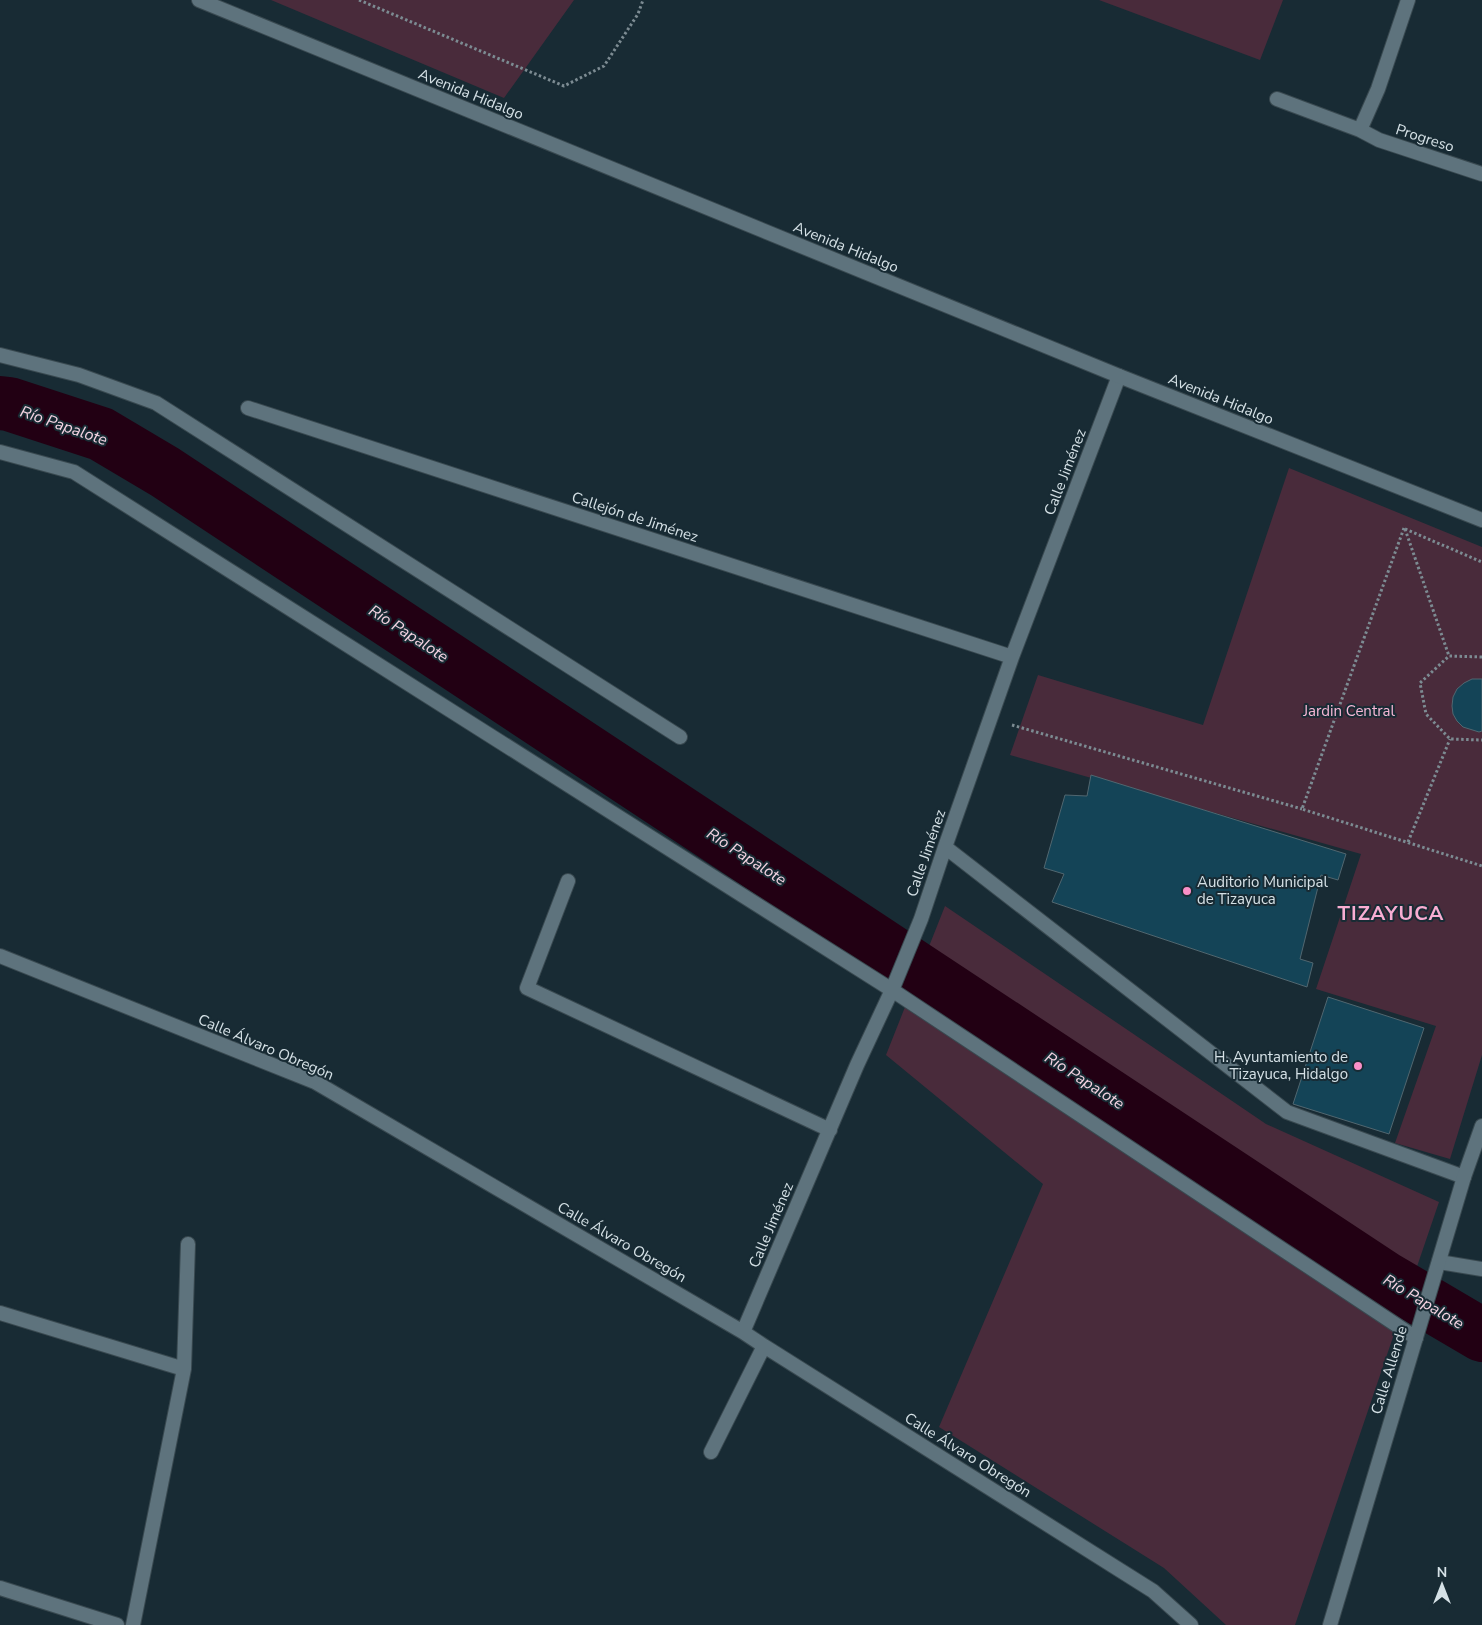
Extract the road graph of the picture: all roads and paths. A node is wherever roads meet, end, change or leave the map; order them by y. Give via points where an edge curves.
1 (199, 0) edge
2 (359, 0) edge
3 (643, 0) edge
4 (1408, 0) edge
5 (1276, 99) dead end
6 (1360, 130) junction
7 (1482, 174) edge
8 (0, 355) edge
9 (1119, 376) junction
10 (248, 408) dead end
11 (0, 452) edge
12 (1482, 520) edge
13 (1404, 528) junction
14 (1482, 562) edge
15 (1012, 656) junction
16 (1449, 656) junction
17 (1482, 657) edge
18 (991, 719) junction
19 (680, 737) dead end
20 (1450, 738) junction
21 (1482, 740) edge
22 (1302, 809) junction
23 (1408, 842) junction
24 (945, 847) junction
25 (1482, 866) edge
26 (568, 881) dead end
27 (0, 956) edge
28 (892, 990) junction
29 (1482, 1126) edge
30 (830, 1130) junction
31 (1464, 1177) junction
32 (188, 1244) dead end
33 (1439, 1262) junction
34 (1482, 1269) edge
35 (0, 1313) edge
36 (743, 1332) junction
37 (1416, 1338) junction
38 (764, 1346) junction
39 (184, 1369) junction
40 (711, 1452) dead end
41 (0, 1588) edge
42 (117, 1625) edge
43 (133, 1625) edge
44 (1191, 1625) edge
45 (1330, 1625) edge

1 - 9 street, Avenida Hidalgo
2 - 3 path via 564,86 604,66 638,14
4 - 6 street via 1378,89
5 - 6 street, Progreso
6 - 7 street, Progreso via 1378,140
8 - 19 street via 80,375 156,403
9 - 12 street, Avenida Hidalgo
9 - 15 street, Calle Jiménez
10 - 15 street, Callejón de Jiménez
11 - 28 street via 74,472
13 - 14 path
13 - 16 path
13 - 22 path
15 - 18 street, Calle Jiménez
16 - 17 path
16 - 20 path via 1420,683 1426,714
18 - 22 path
18 - 24 street, Calle Jiménez
20 - 21 path
20 - 23 path
22 - 23 path
23 - 25 path
24 - 28 street, Calle Jiménez via 921,919
24 - 31 street via 1287,1112
26 - 30 street via 527,988
27 - 36 street, Calle Álvaro Obregón via 315,1082
28 - 30 street, Calle Jiménez
28 - 37 street
29 - 31 street, Calle Allende
30 - 36 street, Calle Jiménez
31 - 33 street, Calle Allende
32 - 39 street
33 - 34 street
33 - 37 street, Calle Allende
35 - 39 street
36 - 38 street, Calle Álvaro Obregón
37 - 45 street, Calle Allende
38 - 40 street
38 - 44 street, Calle Álvaro Obregón via 1153,1591
39 - 43 street
41 - 42 street

